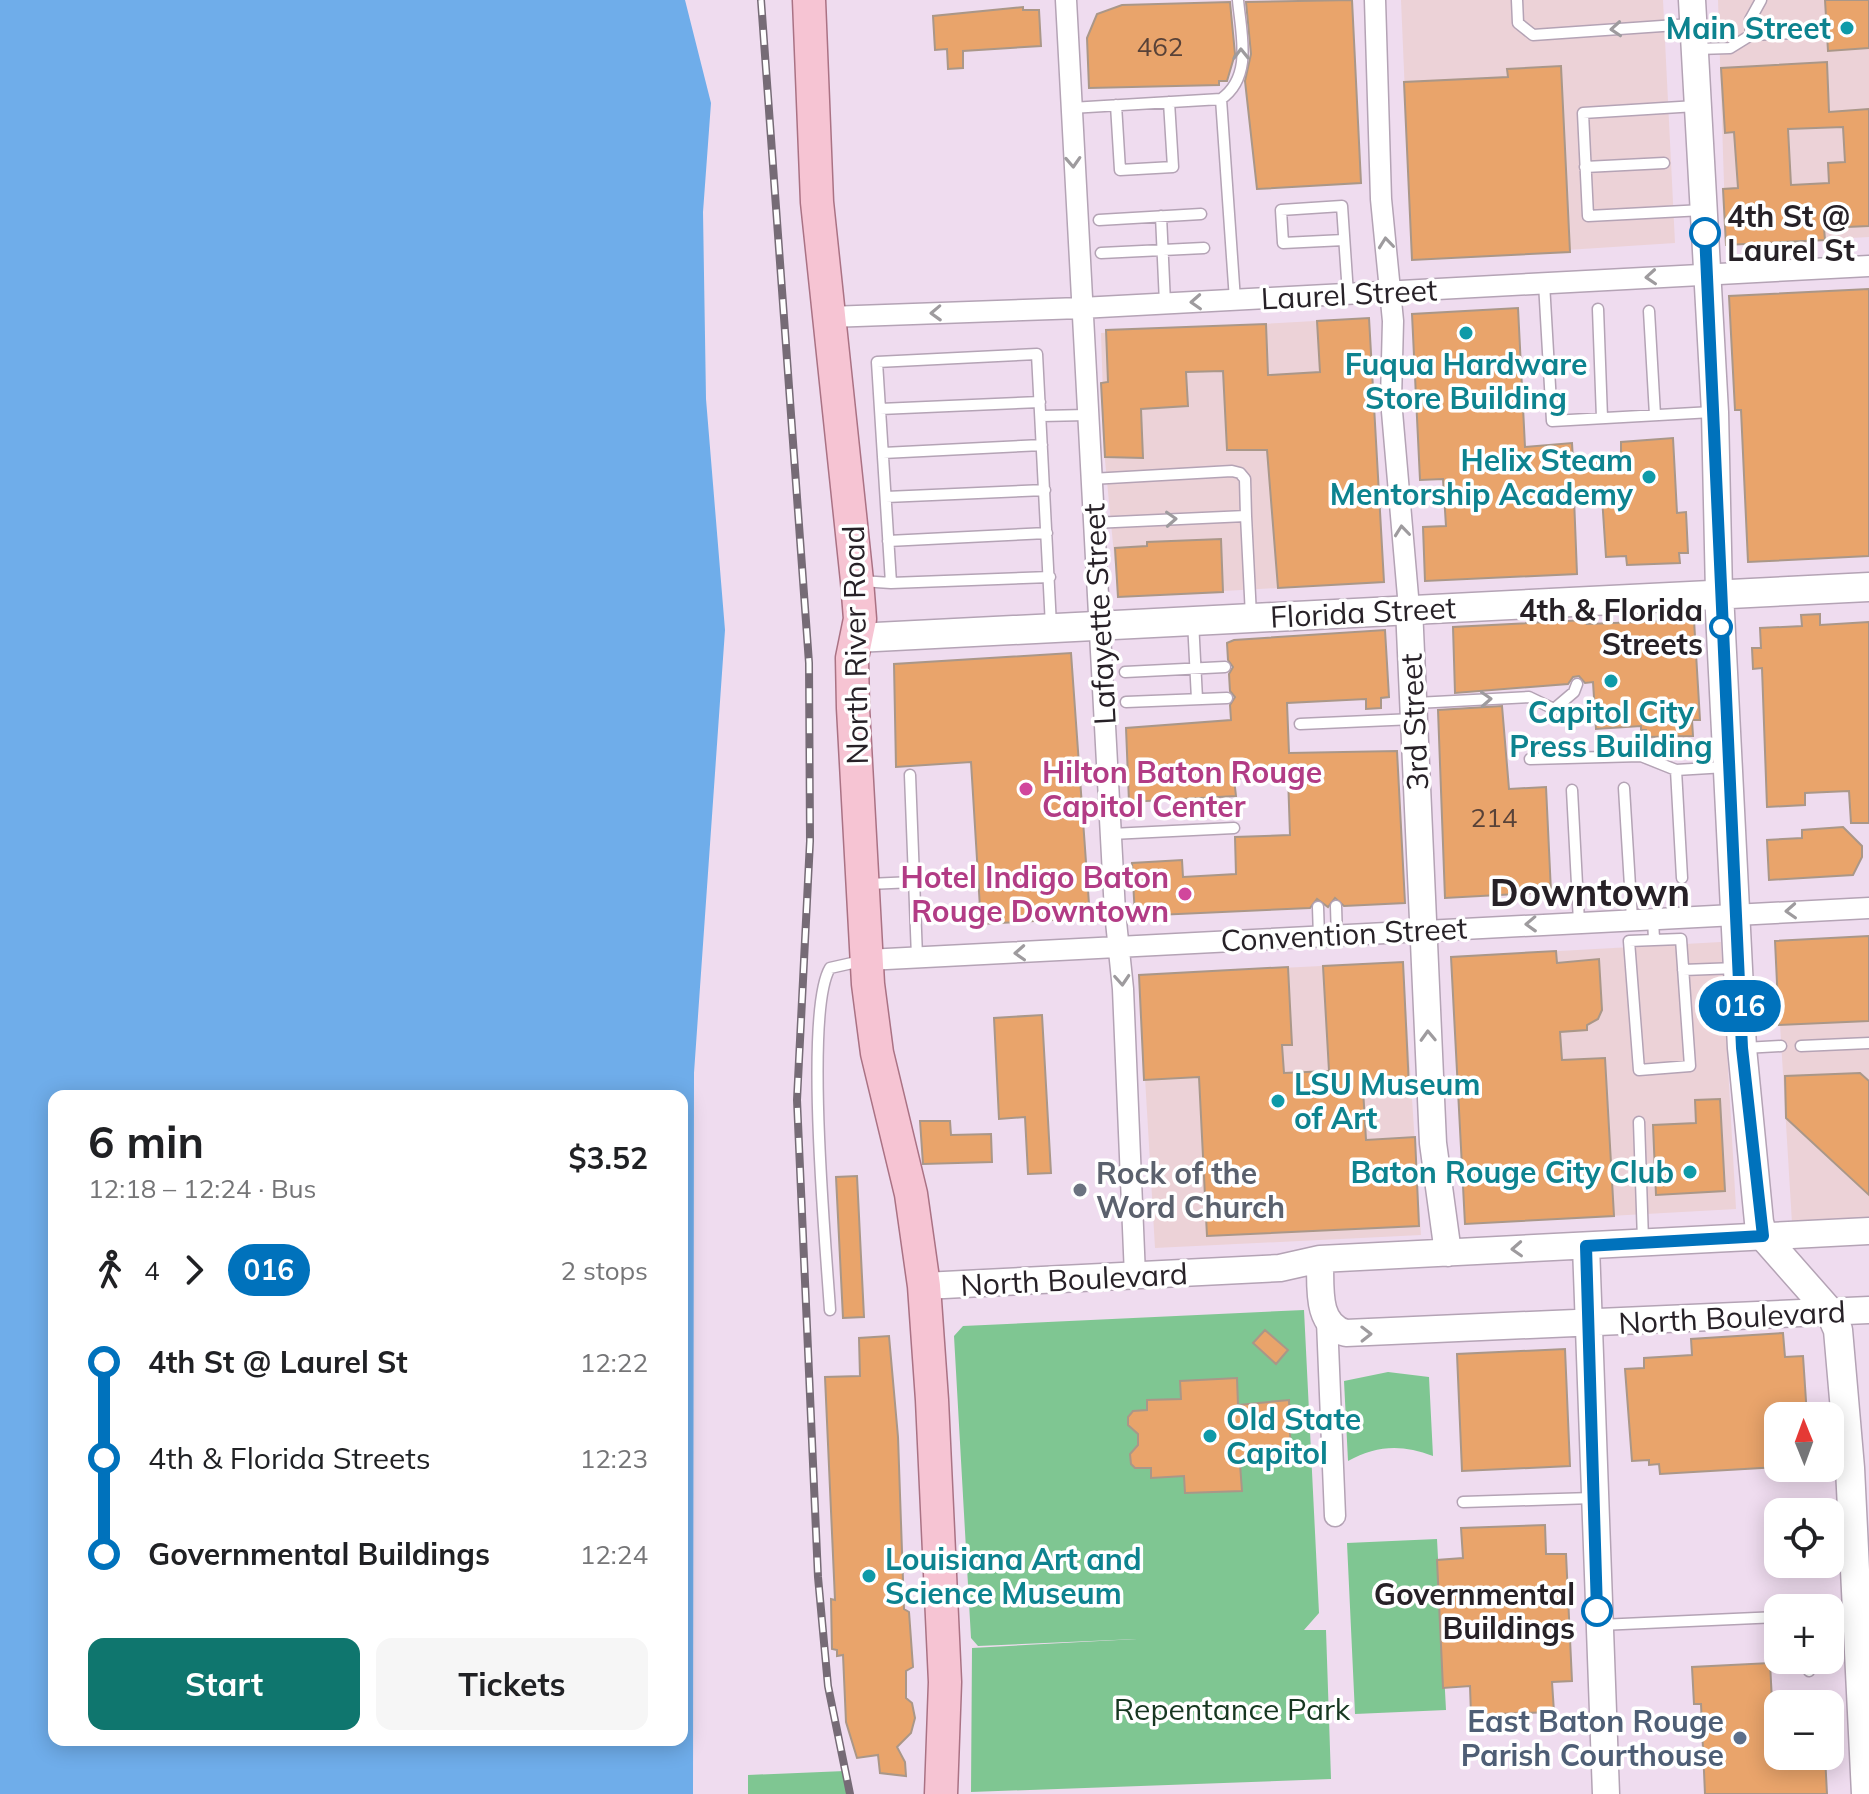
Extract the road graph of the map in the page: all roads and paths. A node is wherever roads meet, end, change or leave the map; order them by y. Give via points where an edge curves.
1 (809, 0) edge
2 (1066, 0) edge
3 (1238, 0) edge
4 (1375, 0) edge
5 (1517, 0) edge
6 (1761, 0) edge
7 (1694, 24) edge
8 (1819, 32) dead end
9 (1751, 35) junction
10 (1221, 99) junction
11 (1169, 102) junction
12 (1116, 105) junction
13 (1698, 105) junction
14 (1071, 108) junction
15 (1664, 163) dead end
16 (1585, 167) junction
17 (1704, 210) junction
18 (1201, 214) dead end
19 (1161, 216) junction
20 (1099, 220) dead end
21 (1344, 240) junction
22 (1204, 248) dead end
23 (1162, 250) junction
24 (1101, 253) dead end
25 (1869, 266) edge
26 (1708, 273) junction
27 (1544, 283) junction
28 (1390, 292) junction
29 (1348, 294) junction
30 (1235, 300) junction
31 (1165, 303) junction
32 (1081, 308) junction
33 (1598, 309) dead end
34 (1649, 311) dead end
35 (829, 317) junction
36 (1040, 402) junction
37 (880, 409) junction
38 (1715, 412) junction
39 (1087, 415) junction
40 (1655, 415) junction
41 (1041, 416) junction
42 (1602, 418) junction
43 (1042, 445) junction
44 (883, 453) junction
45 (1091, 479) junction
46 (1045, 490) junction
47 (886, 497) junction
48 (1246, 516) junction
49 (1093, 523) junction
50 (1047, 533) junction
51 (888, 541) junction
52 (1050, 577) junction
53 (857, 581) junction
54 (891, 583) junction
55 (1869, 587) edge
56 (1719, 593) junction
57 (1409, 608) junction
58 (1251, 618) junction
59 (1193, 621) junction
60 (1099, 626) junction
61 (1051, 628) junction
62 (856, 638) junction
63 (1225, 667) dead end
64 (1195, 668) junction
65 (1125, 672) dead end
66 (1577, 684) dead end
67 (1227, 698) dead end
68 (1197, 699) junction
69 (1126, 702) dead end
70 (1414, 711) junction
71 (1300, 724) dead end
72 (1530, 759) dead end
73 (1728, 767) junction
74 (1676, 770) junction
75 (910, 775) dead end
76 (1624, 788) dead end
77 (1572, 790) dead end
78 (1234, 828) dead end
79 (1111, 834) junction
80 (1682, 878) dead end
81 (914, 882) junction
82 (864, 884) junction
83 (1336, 906) dead end
84 (1318, 907) dead end
85 (1869, 908) edge
86 (1737, 914) junction
87 (1653, 918) junction
88 (1632, 919) junction
89 (1579, 922) junction
90 (1424, 929) junction
91 (1328, 938) junction
92 (1654, 940) junction
93 (1119, 946) junction
94 (917, 957) junction
95 (867, 960) junction
96 (1738, 967) junction
97 (1683, 970) junction
98 (1869, 1043) edge
99 (1781, 1046) dead end
100 (1801, 1046) dead end
101 (1742, 1048) junction
102 (1639, 1122) dead end
103 (1869, 1231) edge
104 (1763, 1236) junction
105 (1643, 1242) junction
106 (1586, 1246) junction
107 (1448, 1253) junction
108 (1320, 1259) junction
109 (1135, 1276) junction
110 (924, 1286) junction
111 (830, 1310) dead end
112 (1869, 1310) edge
113 (1830, 1312) junction
114 (1327, 1321) junction
115 (1587, 1324) junction
116 (1593, 1498) junction
117 (1463, 1502) dead end
118 (1335, 1516) dead end
119 (1861, 1559) edge
120 (1764, 1618) edge
121 (1597, 1625) junction
122 (1863, 1629) edge
123 (1866, 1733) edge
124 (941, 1794) edge
125 (1606, 1794) edge
126 (1866, 1794) edge

1 - 35 main road, North River Road via 812,125
2 - 14 street, Lafayette Street
10 -> 3 lane via 1241,77
28 -> 4 street, 3rd Street via 1381,199
7 -> 5 lane via 1533,35 1518,23
6 - 9 lane via 1750,20
7 - 9 lane via 1730,48
7 - 13 street
8 - 9 lane
10 - 11 lane
10 - 30 lane
11 - 12 lane
11 - 12 lane via 1173,167 1120,170
12 - 14 lane
13 - 16 lane via 1583,113
13 - 17 street
14 -> 32 street, Lafayette Street
15 - 16 lane
16 - 17 lane via 1588,216
17 - 26 street
18 - 19 lane
19 - 20 lane
19 - 23 lane
21 - 21 lane via 1342,206 1281,210 1283,243
21 - 29 lane
22 - 23 lane
23 - 24 lane
23 - 31 lane
25 - 26 street, Laurel Street
26 -> 27 street, Laurel Street
26 - 38 street
27 - 28 street, Laurel Street
27 - 42 lane via 1552,421
28 - 29 street, Laurel Street
57 -> 28 street, 3rd Street via 1391,400
29 - 30 street, Laurel Street
30 -> 31 street, Laurel Street
31 - 32 street, Laurel Street
32 -> 35 street, Laurel Street
32 - 39 street, Lafayette Street
33 - 42 lane
34 - 40 lane
35 - 53 main road, North River Road
36 - 37 lane
36 - 37 lane via 1037,354 1023,354 877,362
36 - 41 lane
37 - 44 lane
38 - 40 lane
38 - 56 street
39 - 41 lane
39 - 45 street, Lafayette Street
40 - 42 lane
41 - 43 lane
43 - 44 lane
43 - 46 lane
44 - 47 lane
45 - 48 lane via 1236,471 1245,479
45 - 49 street, Lafayette Street
46 - 47 lane
46 - 50 lane
47 - 51 lane
49 -> 48 lane
48 - 58 lane
49 - 60 street, Lafayette Street
50 - 51 lane
50 - 52 lane
51 - 54 lane
52 - 54 lane
52 - 61 lane
53 - 54 lane
53 - 62 main road, North River Road
55 - 56 main road, Florida Street
56 - 57 main road, Florida Street via 1570,606
56 - 73 main road
57 - 58 main road, Florida Street
57 - 70 street, 3rd Street
58 - 59 main road, Florida Street
59 - 60 main road, Florida Street
59 - 64 lane
60 - 61 main road, Florida Street
60 - 79 street, Lafayette Street
61 - 62 main road, Florida Street
62 - 82 main road, North River Road via 853,708
63 - 64 lane
64 - 65 lane
64 - 68 lane
70 -> 66 lane via 1529,697 1554,709
67 - 68 lane
68 - 69 lane
70 - 71 lane
70 - 90 street, 3rd Street
72 - 74 lane via 1641,756
73 - 74 lane
73 - 86 main road
74 - 80 lane
75 - 81 lane
76 - 88 lane
77 - 89 lane
78 - 79 lane
79 - 93 street, Lafayette Street
81 - 82 lane
81 - 94 lane
82 - 95 main road, North River Road
83 - 91 lane
84 - 91 lane
85 -> 86 street, Convention Street
86 - 87 street, Convention Street
86 - 96 main road
87 - 88 street, Convention Street
87 - 92 lane
88 - 89 street, Convention Street
89 -> 90 street, Convention Street
90 - 91 street, Convention Street
107 -> 90 street, 3rd Street via 1433,1143
91 - 93 street, Convention Street
92 - 97 lane via 1681,939
92 - 97 lane via 1629,941 1639,1070 1690,1066
93 -> 94 street, Convention Street
93 -> 109 street, Lafayette Street
94 - 95 street, Convention Street
95 - 110 main road, North River Road via 875,1042 911,1194
95 - 111 lane via 830,968 823,979 819,1097
96 - 97 lane
96 - 101 main road
98 - 100 lane
99 - 101 lane
101 - 104 main road
102 - 105 lane
103 - 104 street, North Boulevard
104 - 105 street, North Boulevard
104 - 113 main road
105 - 106 street, North Boulevard
106 -> 107 street, North Boulevard
106 - 115 street
107 - 108 street, North Boulevard
108 - 109 street, North Boulevard via 1280,1268
108 - 114 street
109 - 110 street, North Boulevard
110 - 124 main road, North River Road via 945,1682
112 - 113 street, North Boulevard
113 - 115 street, North Boulevard
113 - 119 main road via 1840,1343 1858,1467
114 -> 115 street, North Boulevard via 1337,1331 1352,1334
114 - 118 street
115 - 116 street
116 - 117 lane
116 - 121 street
119 - 122 main road
120 - 121 lane
121 - 125 street
122 - 123 main road
123 - 126 main road

